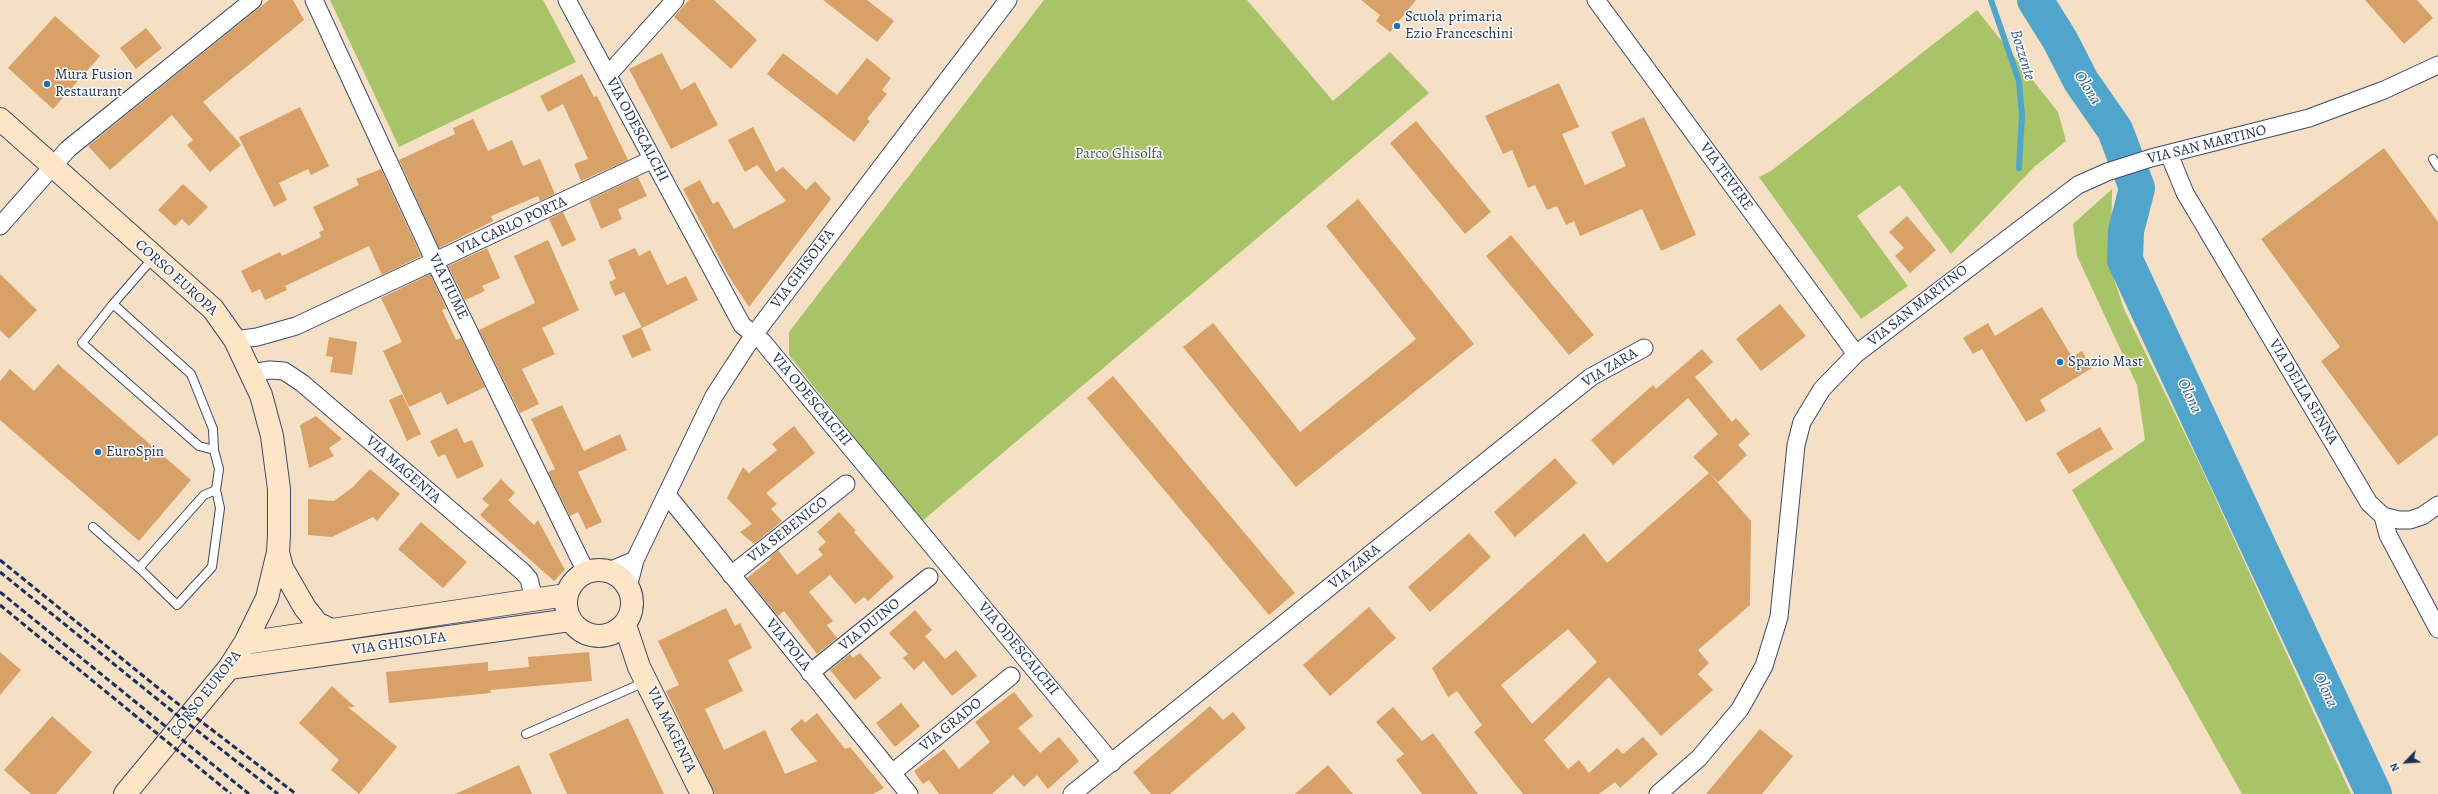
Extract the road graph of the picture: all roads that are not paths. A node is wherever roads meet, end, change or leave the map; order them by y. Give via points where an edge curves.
1 (253, 0) edge
2 (314, 0) edge
3 (567, 0) edge
4 (675, 0) edge
5 (1008, 0) edge
6 (1596, 0) edge
7 (2438, 65) edge
8 (608, 75) junction
9 (0, 120) edge
10 (2169, 154) junction
11 (653, 159) junction
12 (2433, 159) dead end
13 (52, 167) junction
14 (2438, 167) edge
15 (0, 226) edge
16 (154, 257) junction
17 (435, 262) junction
18 (113, 304) junction
19 (753, 336) junction
20 (235, 340) junction
21 (1644, 348) dead end
22 (1856, 354) junction
23 (250, 373) junction
24 (214, 450) junction
25 (846, 484) dead end
26 (216, 490) junction
27 (668, 496) junction
28 (2438, 505) edge
29 (2383, 516) junction
30 (93, 527) dead end
31 (278, 552) junction
32 (636, 560) junction
33 (138, 568) junction
34 (609, 571) junction
35 (586, 572) junction
36 (731, 575) junction
37 (929, 577) dead end
38 (628, 587) junction
39 (566, 594) junction
40 (534, 599) junction
41 (570, 620) junction
42 (2438, 629) edge
43 (331, 630) junction
44 (617, 630) junction
45 (245, 643) junction
46 (229, 668) junction
47 (810, 673) junction
48 (643, 674) junction
49 (1011, 676) dead end
50 (526, 734) dead end
51 (1112, 763) junction
52 (892, 773) junction
53 (125, 794) edge
54 (702, 794) edge
55 (909, 794) edge
56 (1072, 794) edge
57 (1658, 794) edge

1 - 13 street via 68,149
2 - 17 street, VIA FIUME
3 - 8 street, VIA ODESCALCHI
4 - 8 street
5 - 19 street, VIA GHISOLFA
6 - 22 street, VIA TEVERE
7 - 10 street, VIA SAN MARTINO via 2390,87 2309,118
8 - 11 street, VIA ODESCALCHI
9 - 13 street, CORSO EUROPA
10 - 22 street, VIA SAN MARTINO via 2107,172 2078,185
10 - 29 street, VIA DELLA SENNA via 2197,213 2369,503
11 - 17 street, VIA CARLO PORTA
11 - 19 street, VIA ODESCALCHI via 730,305 742,325
12 - 14 lane
13 - 15 street
13 - 16 street, CORSO EUROPA
16 - 18 lane
16 - 20 street, CORSO EUROPA via 213,309
17 - 20 street, VIA CARLO PORTA via 296,326
17 - 35 street, VIA FIUME
18 - 24 lane via 191,374 213,430
18 - 24 lane via 82,343 199,446
19 - 27 street, VIA GHISOLFA via 714,396
19 - 51 street, VIA ODESCALCHI via 763,342
20 - 23 street, CORSO EUROPA
21 - 51 street, VIA ZARA via 1591,378
22 - 57 street, VIA SAN MARTINO via 1822,389 1802,422 1796,445 1779,617 1764,666 1736,714 1699,758
23 - 31 street, CORSO EUROPA via 261,395 272,436 279,488
23 - 40 street, VIA MAGENTA via 284,371 302,383 523,572 529,579
24 - 26 lane via 219,469
25 - 36 street, VIA SEBENICO
26 - 33 lane via 204,495
26 - 33 lane via 220,508 212,567 177,605
27 - 32 street, VIA GHISOLFA
27 - 36 street, VIA POLA
28 - 29 street via 2422,516 2410,520
29 - 42 street via 2388,535
30 - 33 lane
31 - 43 street via 282,568 305,608 317,623
31 - 45 street, CORSO EUROPA via 267,598
32 - 34 street
32 - 38 street, VIA GHISOLFA
34 - 35 street
34 - 38 street
35 - 39 street via 577,577
36 - 47 street, VIA POLA
37 - 47 street, VIA DUINO
38 - 44 street via 632,606
39 - 40 street, VIA GHISOLFA
39 - 41 street via 565,602
40 - 43 street, VIA GHISOLFA
41 - 44 street via 580,631 592,636
41 - 46 street, VIA GHISOLFA
43 - 45 street, VIA GHISOLFA
44 - 48 street, VIA MAGENTA
45 - 46 street, CORSO EUROPA
46 - 53 street, CORSO EUROPA
47 - 52 street, VIA POLA
48 - 50 lane
48 - 54 street, VIA MAGENTA
49 - 52 street, VIA GRADO
51 - 56 street, VIA ZARA
52 - 55 street, VIA POLA

